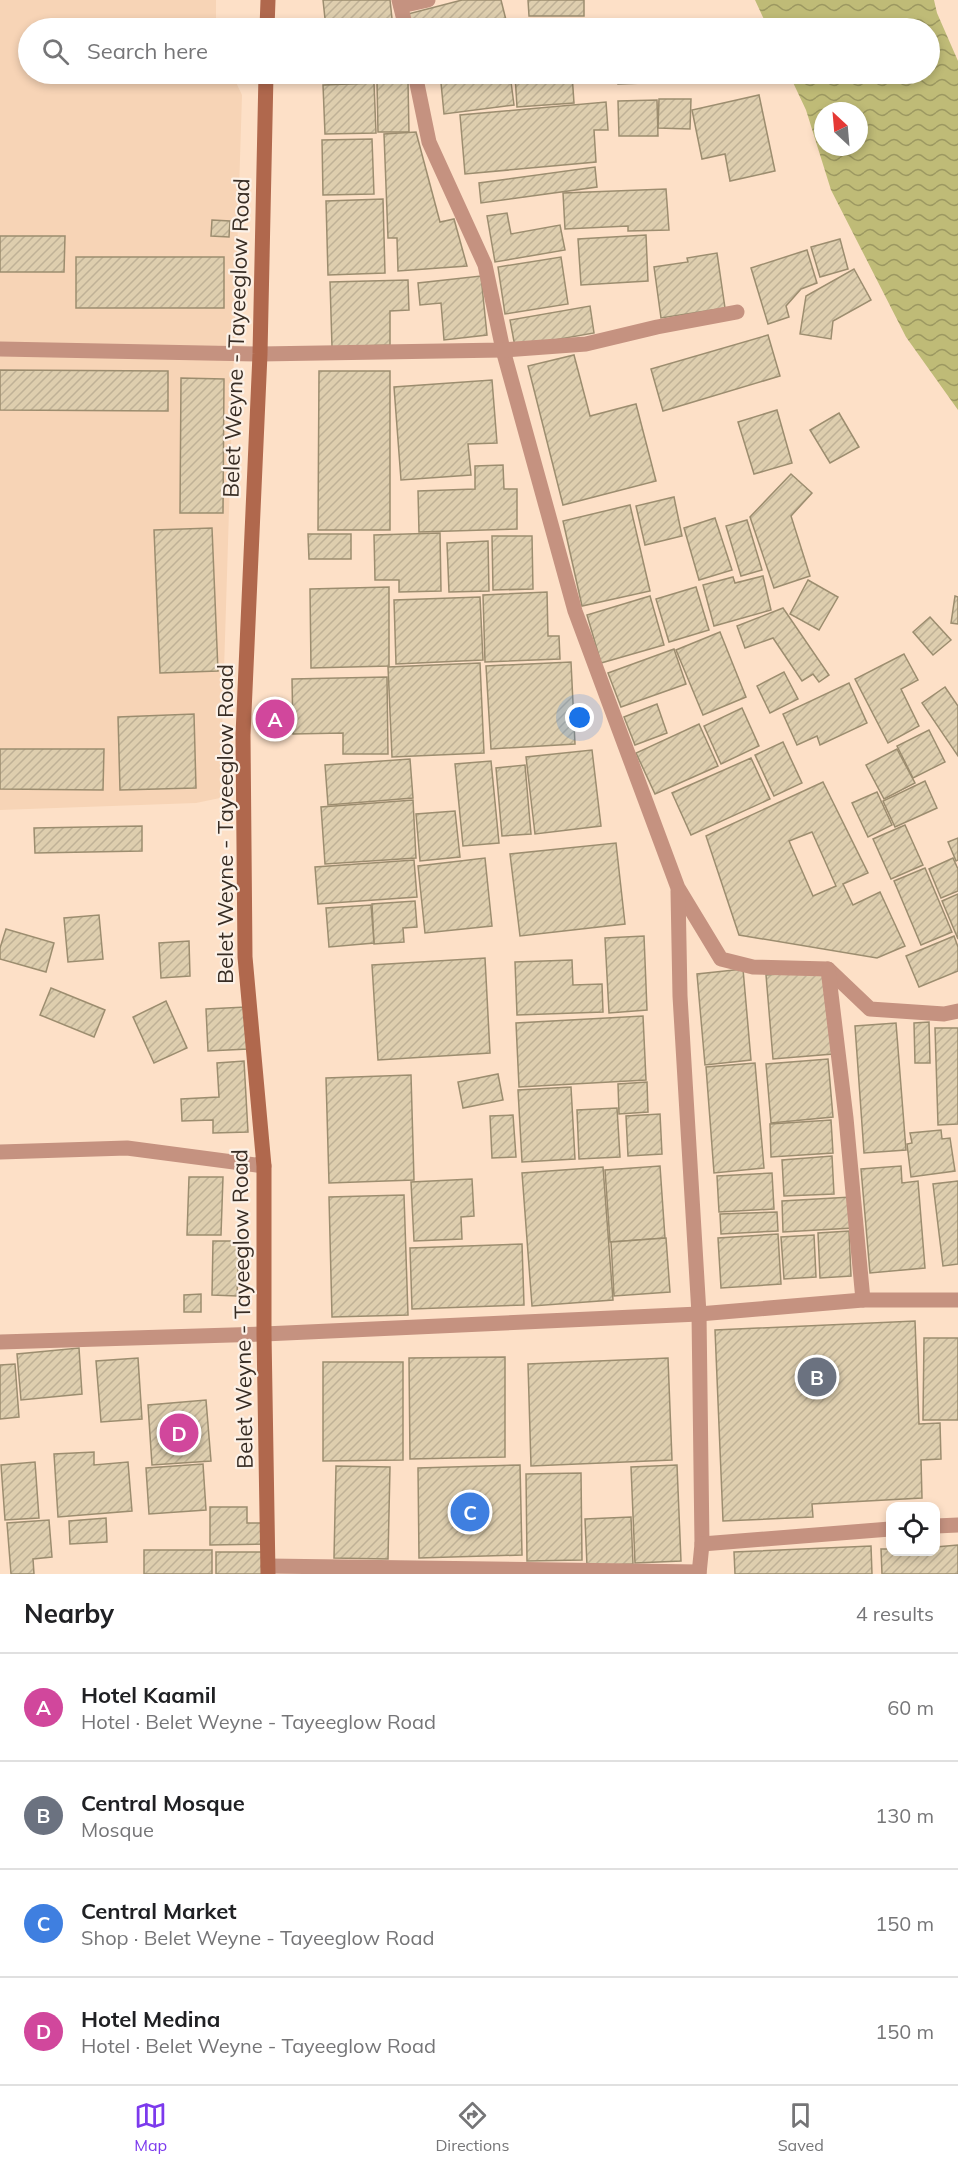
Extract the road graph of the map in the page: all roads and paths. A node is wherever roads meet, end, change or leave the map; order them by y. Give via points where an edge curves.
1 (268, 0) edge
2 (428, 0) edge
3 (400, 3) edge
4 (267, 18) edge
5 (404, 18) edge
6 (266, 84) edge
7 (417, 84) edge
8 (737, 312) dead end
9 (0, 349) edge
10 (503, 350) junction
11 (260, 354) junction
12 (678, 888) junction
13 (828, 969) junction
14 (958, 1011) edge
15 (0, 1152) edge
16 (264, 1166) junction
17 (863, 1300) junction
18 (958, 1300) edge
19 (699, 1314) junction
20 (264, 1334) junction
21 (0, 1342) edge
22 (958, 1525) edge
23 (940, 1526) edge
24 (886, 1529) edge
25 (702, 1544) junction
26 (268, 1570) edge
27 (699, 1573) edge

1 - 4 main road
2 - 3 street
3 - 5 street
6 - 11 main road, Belet Weyne - Tayeeglow Road
7 - 10 street via 429,142 485,265
8 - 10 street via 586,344
9 - 11 street
10 - 11 street
10 - 12 street via 575,611
11 - 16 main road, Belet Weyne - Tayeeglow Road via 243,735 245,957
12 - 13 street via 721,959 753,967
12 - 19 street via 680,996
13 - 14 street via 870,1009 944,1014
13 - 17 street
15 - 16 street via 127,1148
16 - 20 main road, Belet Weyne - Tayeeglow Road
17 - 18 street
17 - 19 street
19 - 20 street
19 - 25 street
20 - 21 street
20 - 26 main road, Belet Weyne - Tayeeglow Road
22 - 23 street
24 - 25 street
25 - 27 street
26 - 27 street

